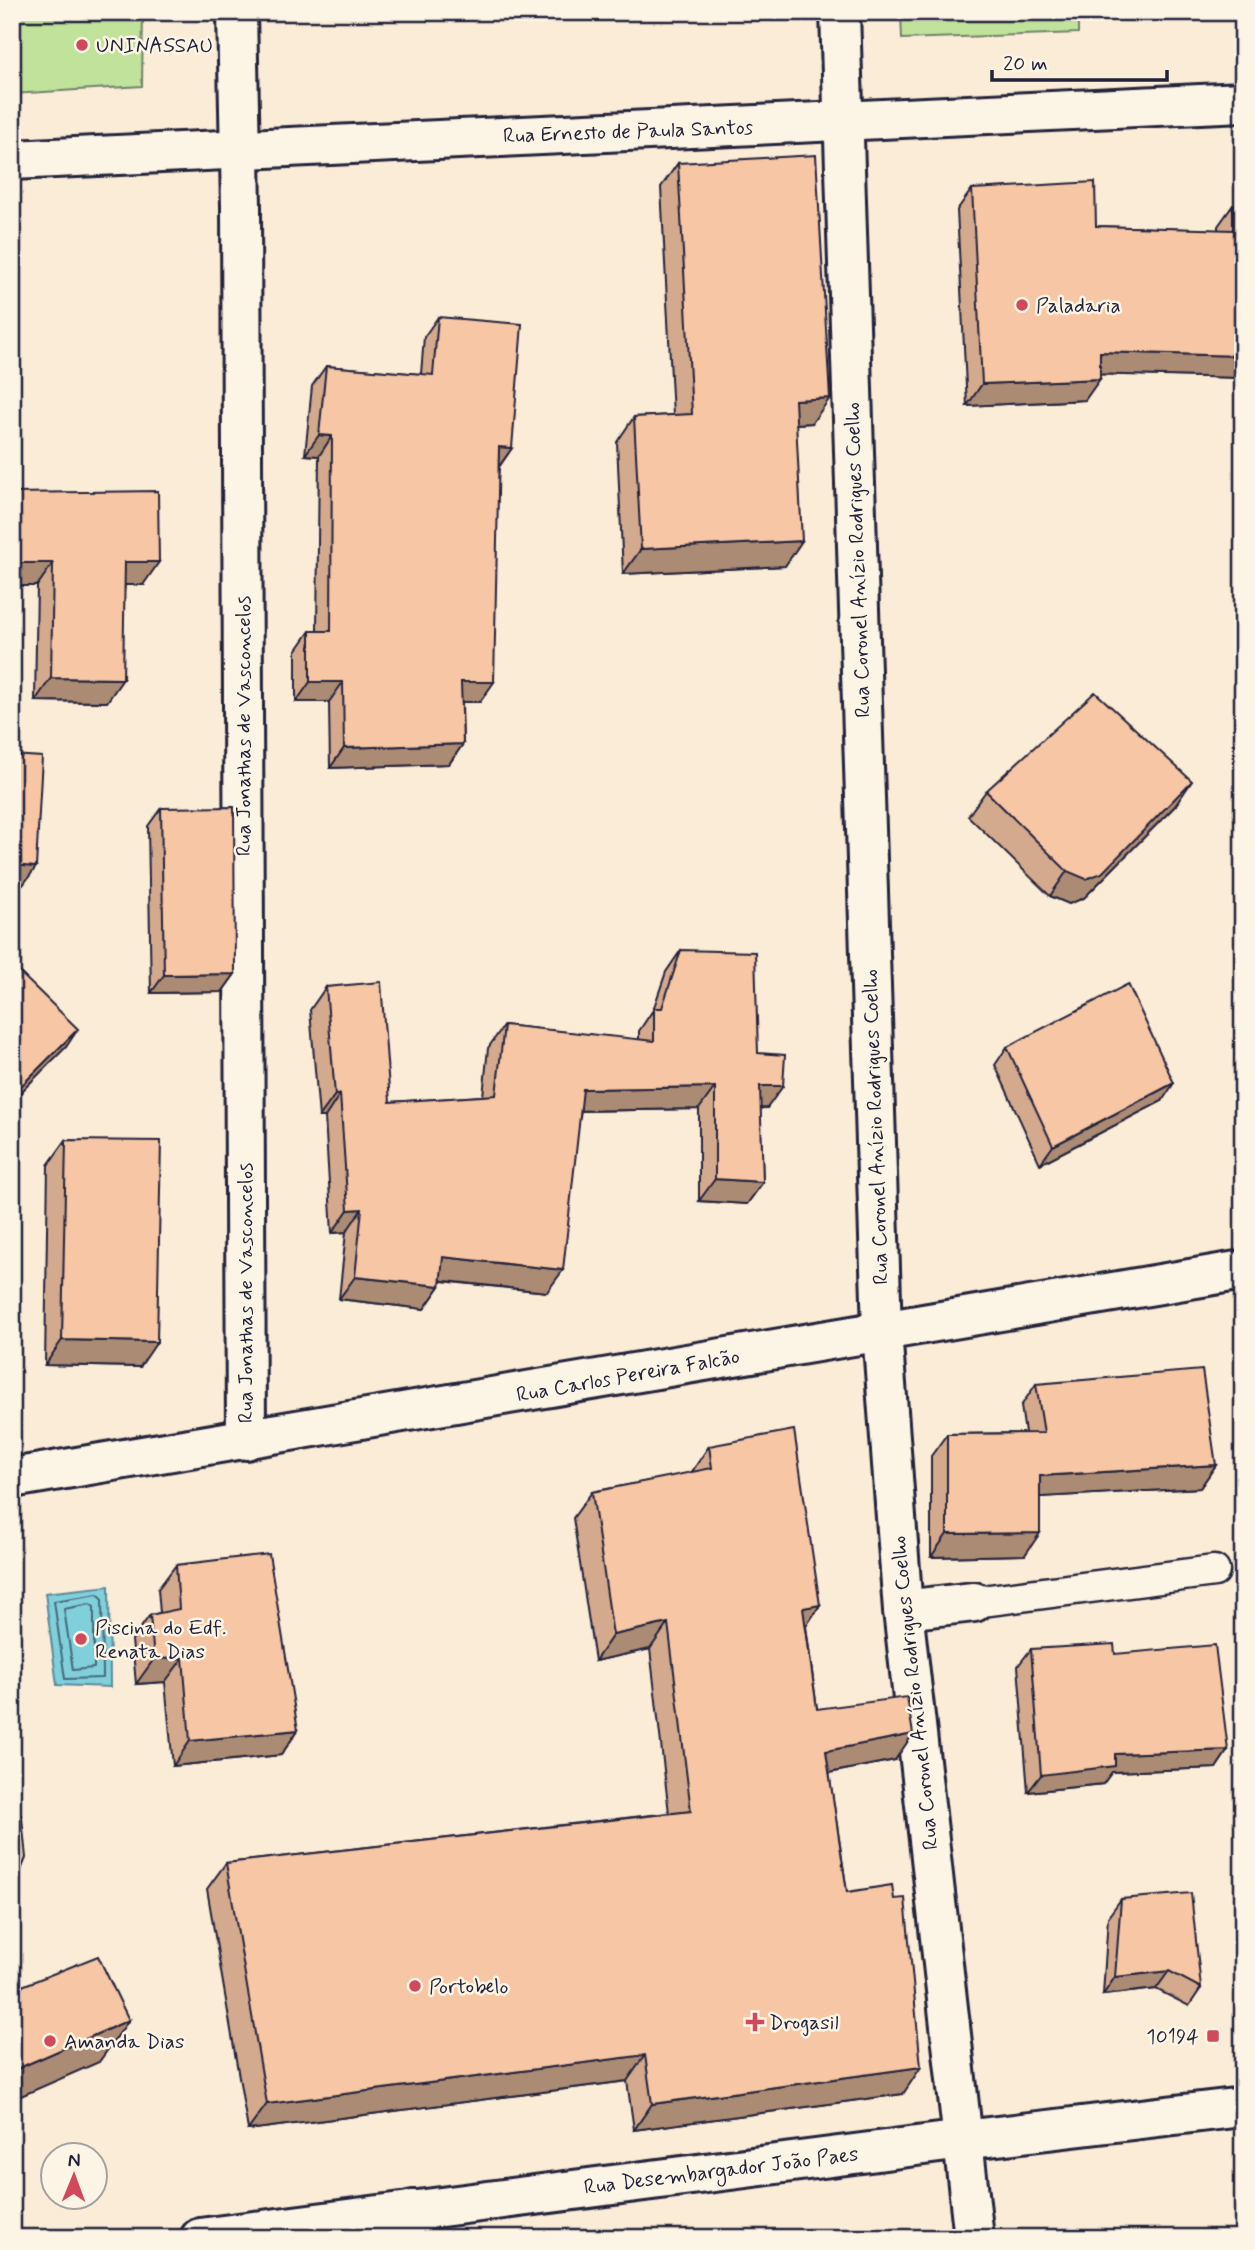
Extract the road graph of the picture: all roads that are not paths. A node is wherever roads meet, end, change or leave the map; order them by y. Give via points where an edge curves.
1 (237, 12) edge
2 (840, 12) edge
3 (1243, 102) edge
4 (842, 122) junction
5 (239, 148) junction
6 (12, 160) edge
7 (1243, 1269) edge
8 (882, 1331) junction
9 (246, 1440) junction
10 (12, 1478) edge
11 (1214, 1571) dead end
12 (974, 1602) joint
13 (903, 1610) junction
14 (1243, 2108) edge
15 (964, 2140) junction
16 (414, 2224) edge
17 (200, 2238) edge
18 (974, 2238) edge

1 - 5 street, Rua Jonathas de Vasconcelos
2 - 4 street, Rua Coronel Anízio Rodrigues Coelho
3 - 4 street, Rua Ernesto de Paula Santos
4 - 5 street, Rua Ernesto de Paula Santos
4 - 8 street, Rua Coronel Anízio Rodrigues Coelho
5 - 6 street, Rua Ernesto de Paula Santos
5 - 9 street, Rua Jonathas de Vasconcelos
7 - 8 street, Rua Carlos Pereira Falcão
8 - 9 street, Rua Carlos Pereira Falcão
8 - 13 street, Rua Coronel Anízio Rodrigues Coelho
9 - 10 street, Rua Carlos Pereira Falcão
11 - 12 lane
12 - 13 street
13 - 15 street, Rua Coronel Anízio Rodrigues Coelho
14 - 15 street, Rua Desembargador João Paes
15 - 16 street, Rua Desembargador João Paes
15 - 18 street, Rua Coronel Anízio Rodrigues Coelho
16 - 17 street, Rua Desembargador João Paes

